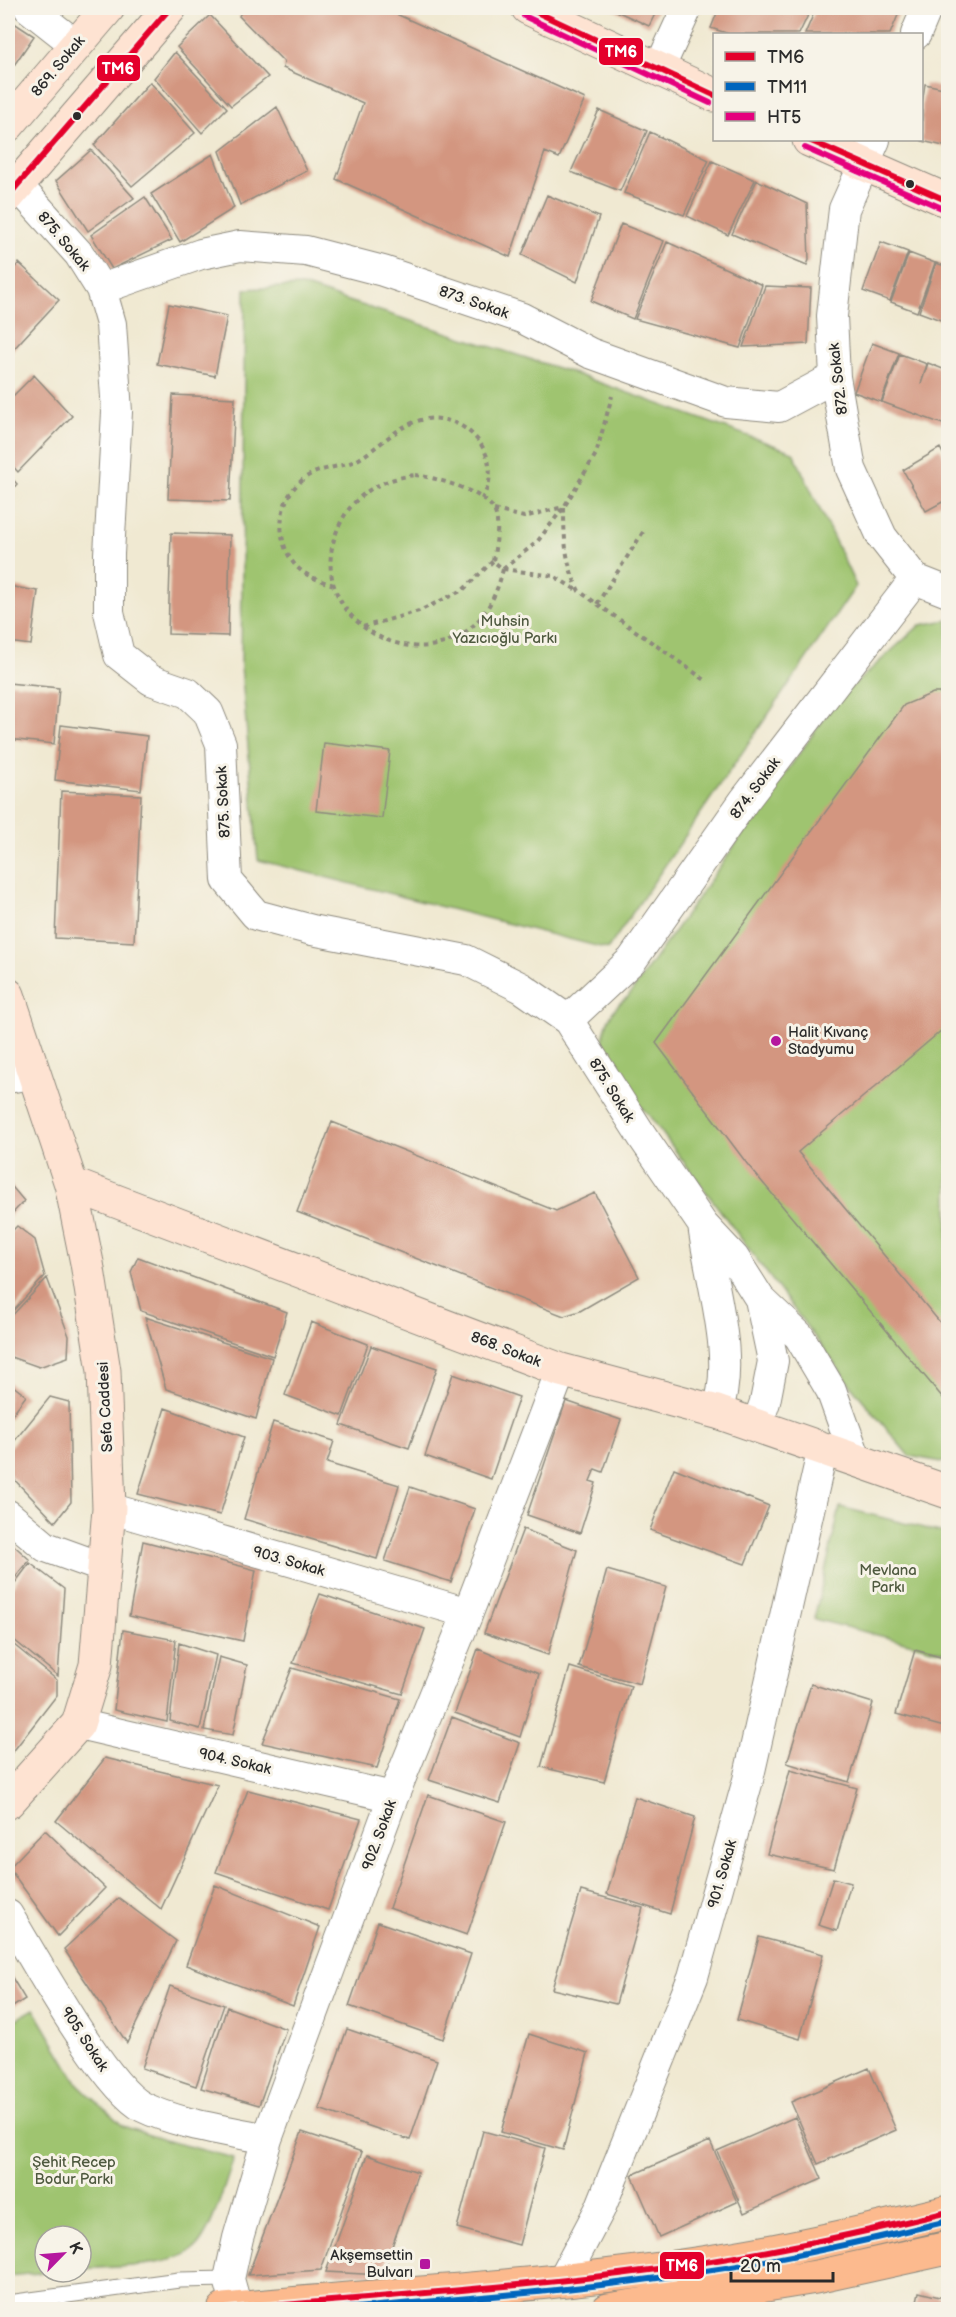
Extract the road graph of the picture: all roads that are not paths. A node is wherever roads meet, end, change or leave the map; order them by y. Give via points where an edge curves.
1 (29, 8) edge
2 (108, 8) edge
3 (170, 8) edge
4 (528, 8) edge
5 (687, 8) edge
6 (927, 8) edge
7 (916, 33) edge
8 (76, 45) junction
9 (659, 69) junction
10 (713, 95) edge
11 (8, 125) edge
12 (814, 141) edge
13 (869, 153) edge
14 (13, 190) edge
15 (948, 201) edge
16 (101, 289) junction
17 (835, 377) junction
18 (915, 579) junction
19 (948, 592) edge
20 (8, 995) edge
21 (568, 1020) junction
22 (21, 1075) edge
23 (71, 1184) junction
24 (703, 1226) junction
25 (760, 1299) junction
26 (561, 1370) junction
27 (717, 1412) junction
28 (757, 1425) junction
29 (823, 1448) junction
30 (856, 1459) junction
31 (948, 1492) edge
32 (109, 1508) junction
33 (8, 1515) edge
34 (104, 1568) junction
35 (468, 1613) junction
36 (78, 1724) junction
37 (393, 1797) junction
38 (8, 1802) edge
39 (8, 1915) edge
40 (267, 2139) junction
41 (948, 2212) edge
42 (948, 2248) edge
43 (562, 2281) junction
44 (230, 2299) edge
45 (8, 2303) edge
46 (608, 2310) edge

1 - 8 street
2 - 8 street, 869. Sokak
3 - 14 street
4 - 9 street
5 - 9 street
6 - 7 street
8 - 11 street, 869. Sokak
9 - 10 street
12 - 13 street
13 - 15 street
13 - 17 street, 872. Sokak via 844,209 832,316
14 - 16 street, 875. Sokak via 79,254
16 - 17 street, 873. Sokak via 201,254 240,246 306,251 383,271 522,318 590,353 726,402 779,407
16 - 21 street, 875. Sokak via 111,324 117,412 109,612 119,655 151,680 189,693 208,712 221,744 227,880 256,915 466,960 522,988
17 - 18 street, 872. Sokak via 851,469 882,537
18 - 19 street
18 - 21 street, 874. Sokak via 744,801 632,960
20 - 22 street, Sefa Caddesi
21 - 24 street, 875. Sokak
22 - 23 street, Sefa Caddesi
23 - 26 street, 868. Sokak
23 - 32 street, Sefa Caddesi via 104,1371
24 - 25 street via 734,1258
24 - 27 street via 723,1357 723,1394
25 - 28 street via 773,1362
25 - 30 street via 799,1336 831,1390
26 - 27 street, 868. Sokak
26 - 35 street, 902. Sokak
27 - 28 street, 868. Sokak
28 - 29 street, 868. Sokak
29 - 30 street, 868. Sokak
29 - 43 street, 901. Sokak via 748,1780 693,1977 600,2209
30 - 31 street, 868. Sokak
32 - 34 street, Sefa Caddesi
32 - 35 street, 903. Sokak
33 - 34 street via 46,1547
34 - 36 street, Sefa Caddesi via 96,1665
35 - 37 street, 902. Sokak
36 - 37 street, 904. Sokak
36 - 38 street, Sefa Caddesi
37 - 40 street, 902. Sokak
39 - 40 street, 905. Sokak via 108,2074 141,2107
40 - 44 street, 902. Sokak via 238,2238
41 - 43 main road via 797,2247
42 - 46 main road via 816,2277
43 - 44 main road
44 - 45 lane via 179,2280

